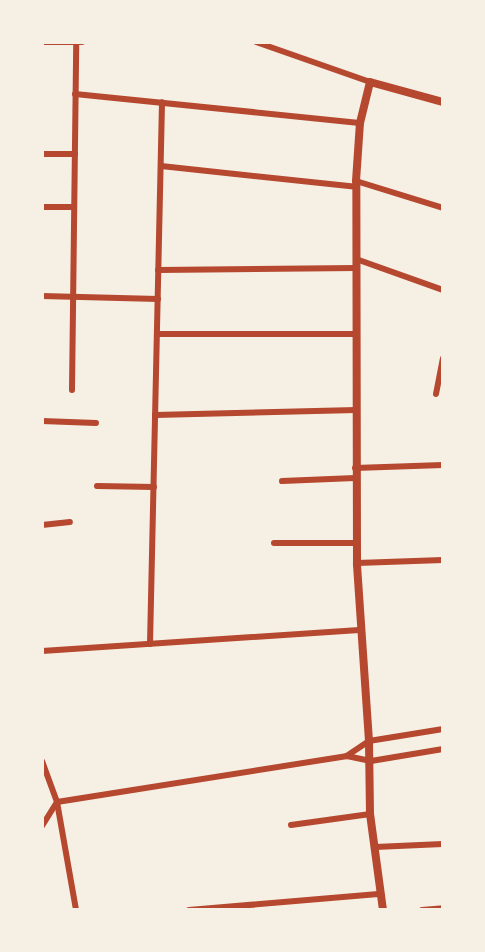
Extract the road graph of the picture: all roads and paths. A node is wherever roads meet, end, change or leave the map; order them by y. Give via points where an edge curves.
1 (42, 42) edge
2 (76, 42) edge
3 (82, 42) edge
4 (256, 42) edge
5 (370, 82) junction
6 (75, 94) junction
7 (162, 102) junction
8 (443, 102) edge
9 (360, 123) junction
10 (42, 154) edge
11 (75, 154) junction
12 (161, 166) junction
13 (356, 184) junction
14 (42, 207) edge
15 (74, 207) junction
16 (443, 208) edge
17 (356, 259) junction
18 (356, 268) junction
19 (158, 270) junction
20 (443, 290) edge
21 (42, 296) edge
22 (73, 298) junction
23 (158, 299) junction
24 (157, 334) junction
25 (356, 334) junction
26 (443, 359) edge
27 (72, 390) dead end
28 (436, 394) dead end
29 (356, 411) junction
30 (155, 415) junction
31 (42, 421) edge
32 (96, 423) dead end
33 (443, 465) edge
34 (355, 468) junction
35 (355, 478) junction
36 (282, 481) dead end
37 (97, 486) dead end
38 (153, 487) junction
39 (70, 522) dead end
40 (42, 525) edge
41 (274, 543) dead end
42 (357, 543) junction
43 (443, 560) edge
44 (357, 563) junction
45 (359, 630) junction
46 (150, 644) junction
47 (42, 651) edge
48 (443, 729) edge
49 (369, 741) junction
50 (443, 749) edge
51 (347, 756) junction
52 (42, 761) edge
53 (370, 761) junction
54 (57, 802) junction
55 (370, 814) junction
56 (291, 825) dead end
57 (42, 826) edge
58 (443, 844) edge
59 (375, 847) junction
60 (381, 894) junction
61 (443, 908) edge
62 (76, 910) edge
63 (189, 910) edge
64 (383, 910) edge
65 (422, 910) edge

1 - 2 street
2 - 3 street
2 - 6 street
4 - 5 street
5 - 8 street
5 - 9 street
6 - 7 street
6 - 11 street
7 - 9 street
7 - 12 street
9 - 13 street
10 - 11 street
11 - 15 street
12 - 13 street
12 - 19 street
13 - 16 street
13 - 17 street
14 - 15 street
15 - 22 street
17 - 18 street
17 - 20 street
18 - 19 street
18 - 25 street
19 - 23 street
21 - 22 street
22 - 23 street
22 - 27 street
23 - 24 street
24 - 25 street
24 - 30 street
25 - 29 street
26 - 28 street
29 - 30 street
29 - 34 street
30 - 38 street
31 - 32 street
33 - 34 street
34 - 35 street
35 - 36 street
35 - 42 street
37 - 38 street
38 - 46 street
39 - 40 street
41 - 42 street
42 - 44 street
43 - 44 street
44 - 45 street
45 - 46 street
45 - 49 street
46 - 47 street
48 - 49 street
49 - 51 street
49 - 53 street
50 - 53 street
51 - 53 street
51 - 54 street
52 - 54 street
53 - 55 street
54 - 57 street
54 - 62 street
55 - 56 street
55 - 59 street
58 - 59 street
59 - 60 street
60 - 63 street
60 - 64 street
61 - 65 street

